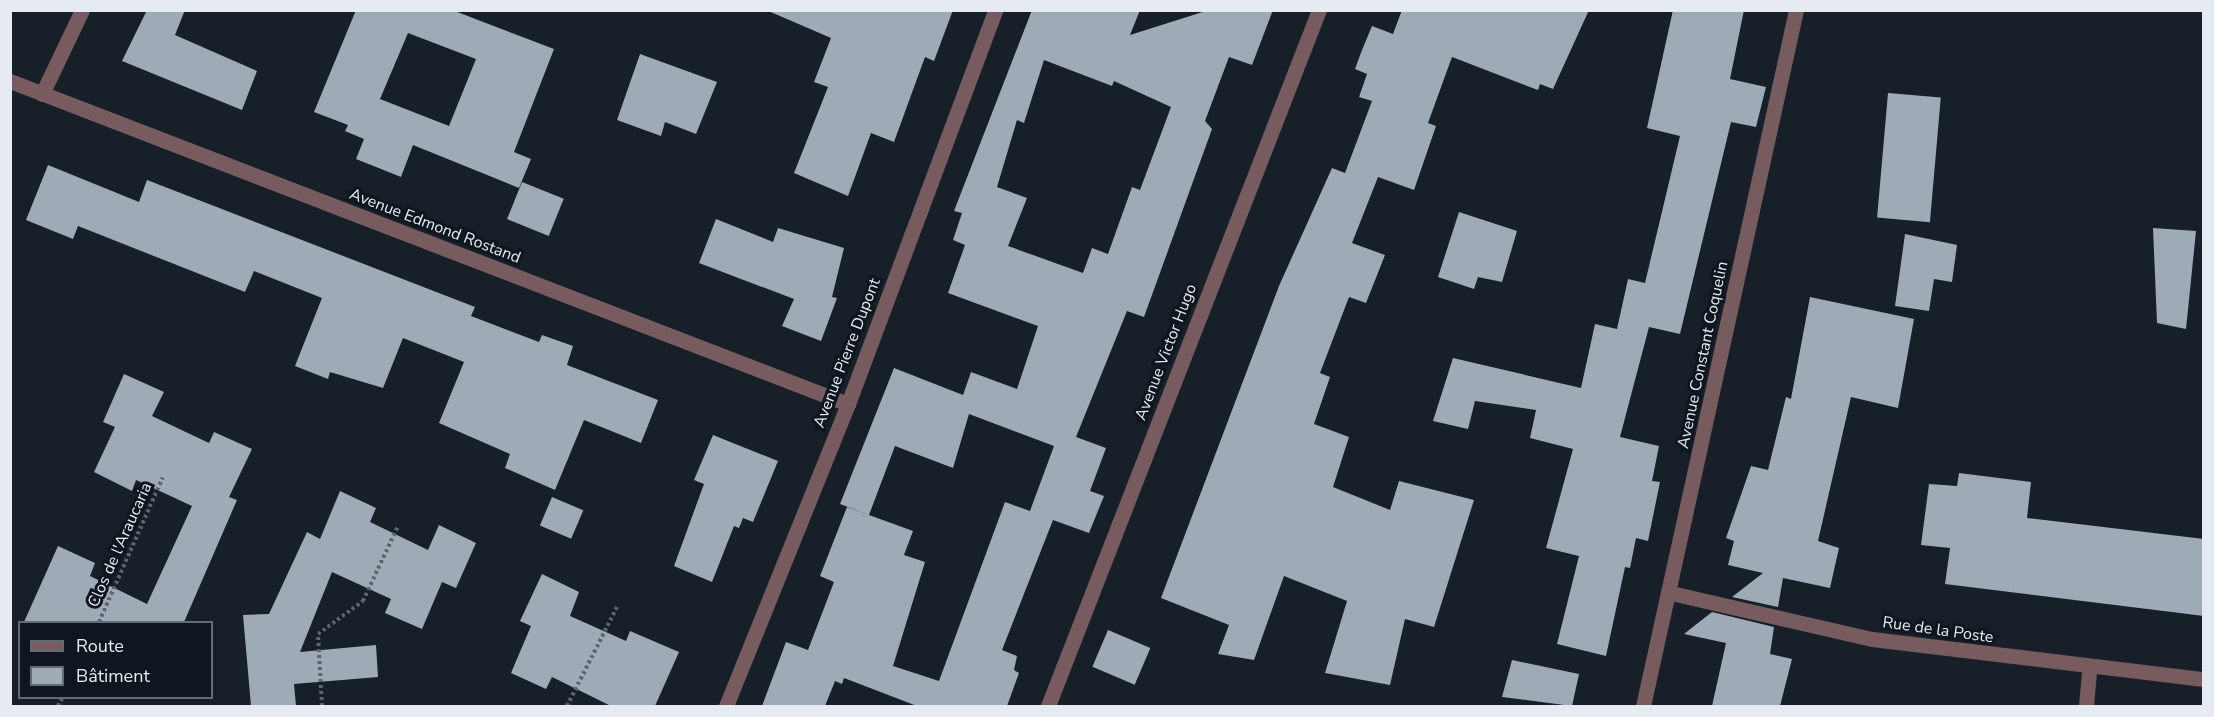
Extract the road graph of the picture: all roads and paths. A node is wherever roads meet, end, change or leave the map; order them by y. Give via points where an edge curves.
1 (82, 10) edge
2 (995, 10) edge
3 (1319, 10) edge
4 (1796, 10) edge
5 (10, 81) edge
6 (42, 94) junction
7 (848, 404) junction
8 (163, 477) dead end
9 (397, 528) dead end
10 (1671, 592) junction
11 (618, 605) dead end
12 (99, 621) edge
13 (2089, 669) junction
14 (2204, 679) edge
15 (322, 706) edge
16 (567, 706) edge
17 (726, 706) edge
18 (1048, 706) edge
19 (1643, 706) edge
20 (2086, 706) edge

1 - 6 street
2 - 7 street, Avenue Pierre Dupont
3 - 18 street, Avenue Victor Hugo
4 - 10 street, Avenue Constant Coquelin
5 - 6 street, Avenue Edmond Rostand
6 - 7 street, Avenue Edmond Rostand
7 - 17 street, Avenue Pierre Dupont
8 - 12 path, Clos de l'Araucaria
9 - 15 path via 363,601 318,634
10 - 13 street, Rue de la Poste via 1872,639
10 - 19 street, Avenue Constant Coquelin
11 - 16 path
13 - 14 street, Rue de la Poste
13 - 20 street

